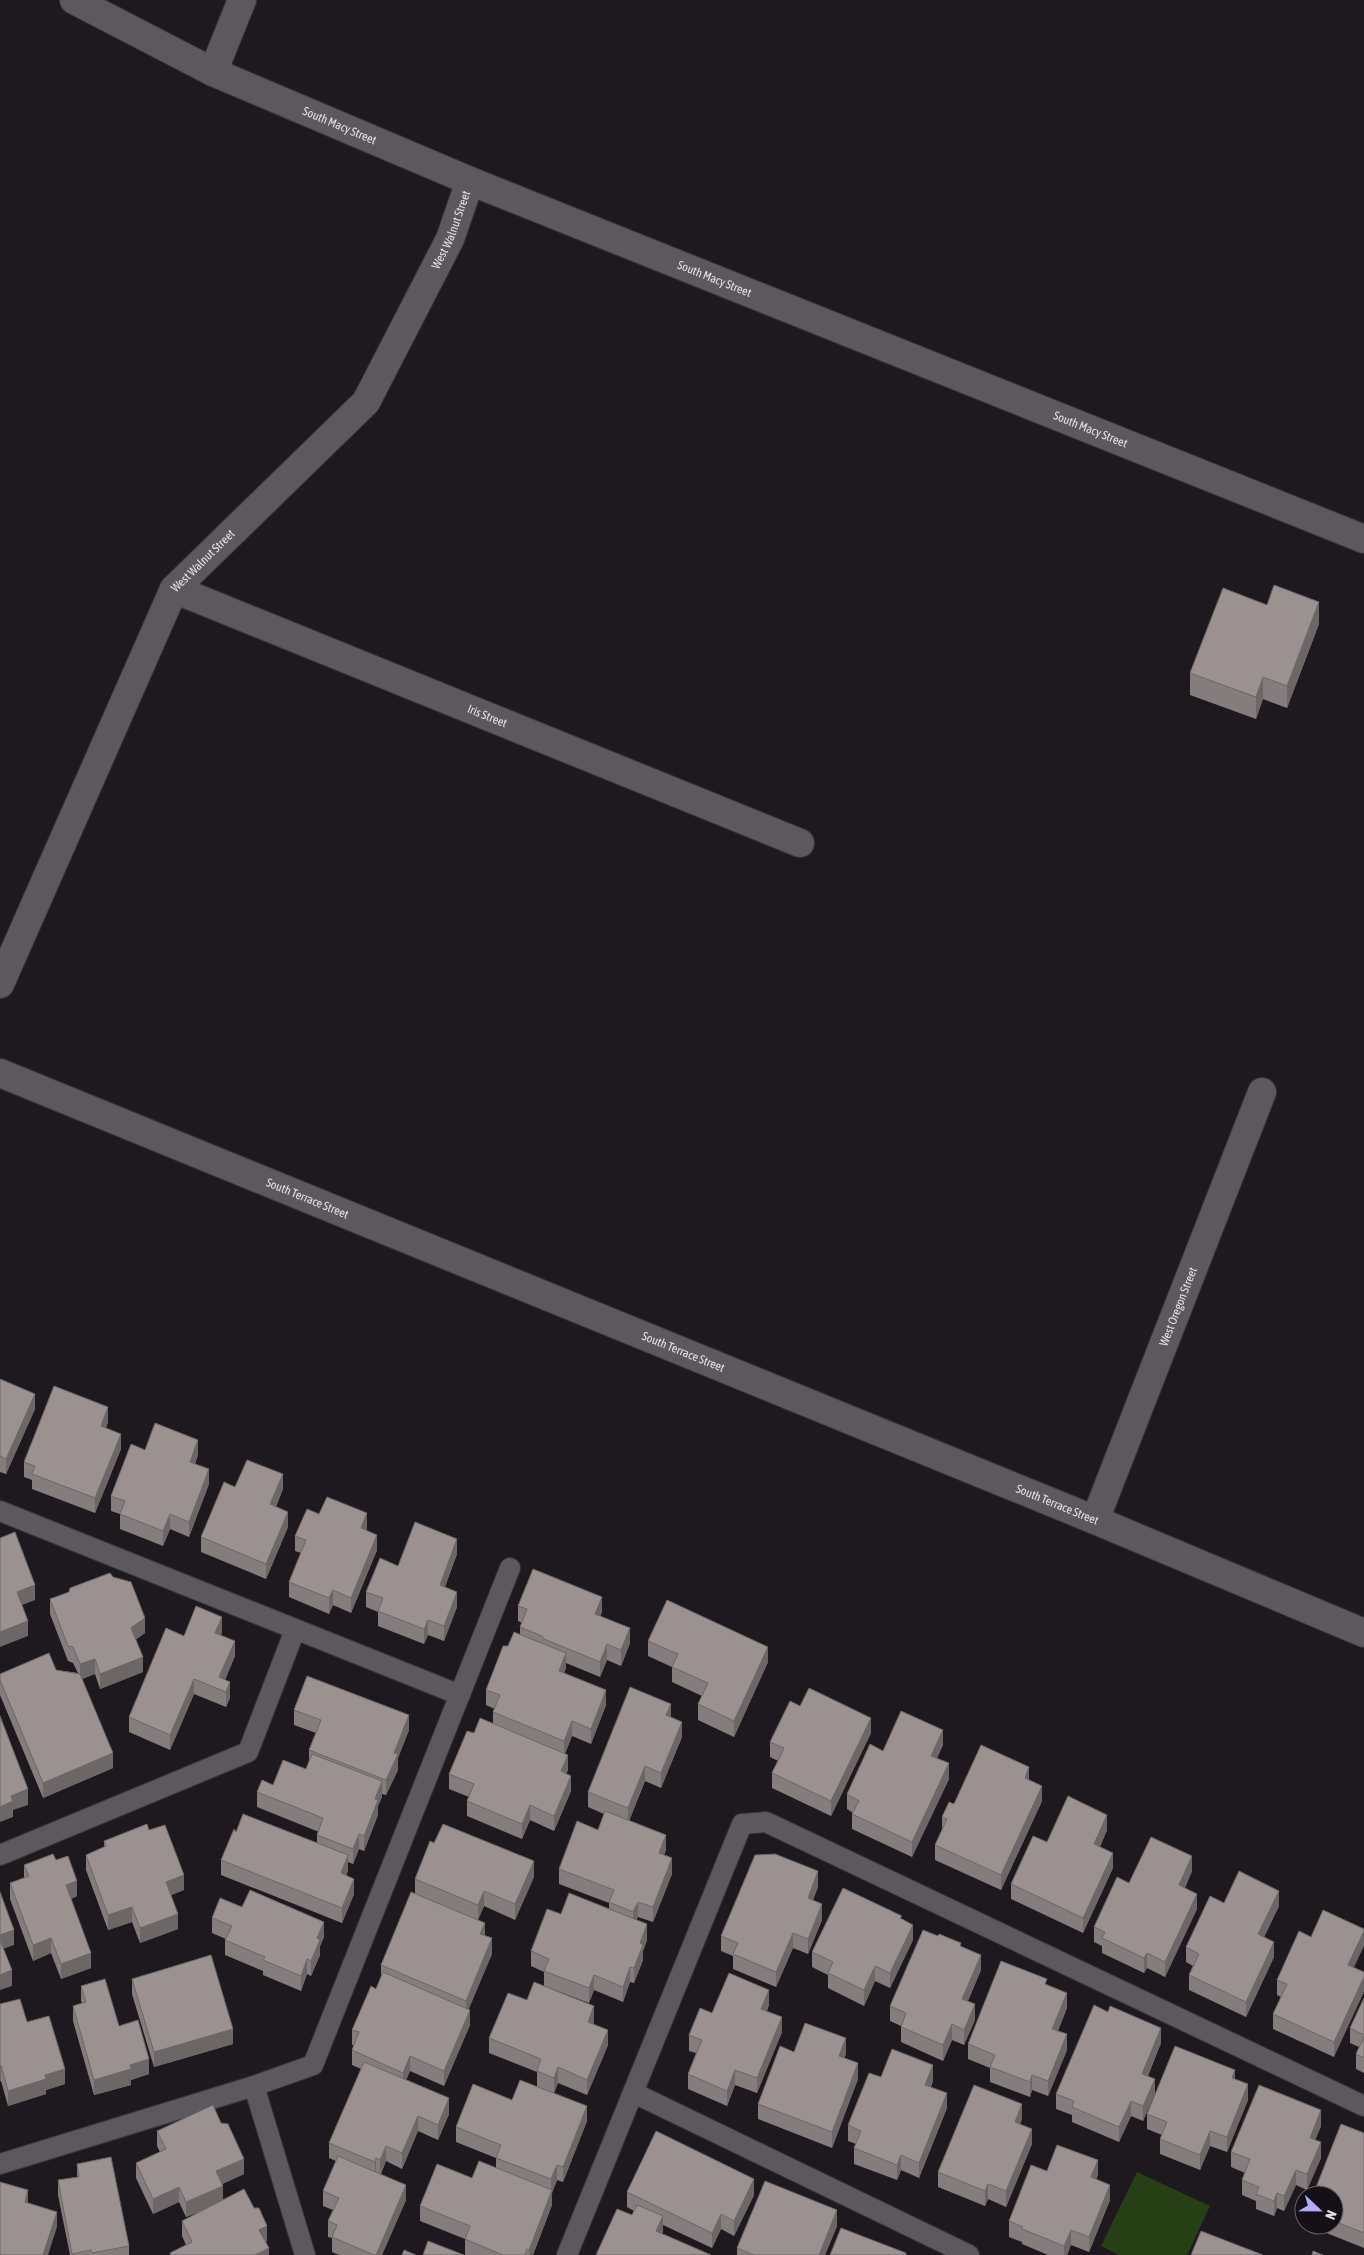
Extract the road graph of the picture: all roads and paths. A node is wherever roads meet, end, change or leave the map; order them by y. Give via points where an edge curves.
1 (74, 0) edge
2 (242, 0) edge
3 (213, 72) junction
4 (470, 181) junction
5 (1364, 538) edge
6 (174, 589) junction
7 (800, 843) dead end
8 (0, 984) edge
9 (0, 1072) edge
10 (1262, 1092) dead end
11 (0, 1511) edge
12 (1095, 1520) junction
13 (510, 1568) dead end
14 (295, 1630) junction
15 (1364, 1633) edge
16 (460, 1695) junction
17 (0, 1855) edge
18 (254, 2086) junction
19 (634, 2093) junction
20 (1364, 2106) edge
21 (0, 2164) edge
22 (306, 2255) edge
23 (567, 2255) edge
24 (969, 2255) edge

1 - 3 street, South Macy Street
2 - 3 street
3 - 4 street, South Macy Street
4 - 5 street, South Macy Street
4 - 6 street, West Walnut Street via 450,239 366,402
6 - 7 street, Iris Street
6 - 8 street, West Walnut Street
9 - 12 street, South Terrace Street
10 - 12 street, West Oregon Street
11 - 14 lane
12 - 15 street, South Terrace Street
13 - 16 lane
14 - 16 lane
14 - 17 lane via 248,1752
16 - 18 lane via 313,2065
18 - 21 lane
18 - 22 lane
19 - 20 lane via 742,1824 766,1822
19 - 23 lane
19 - 24 lane

